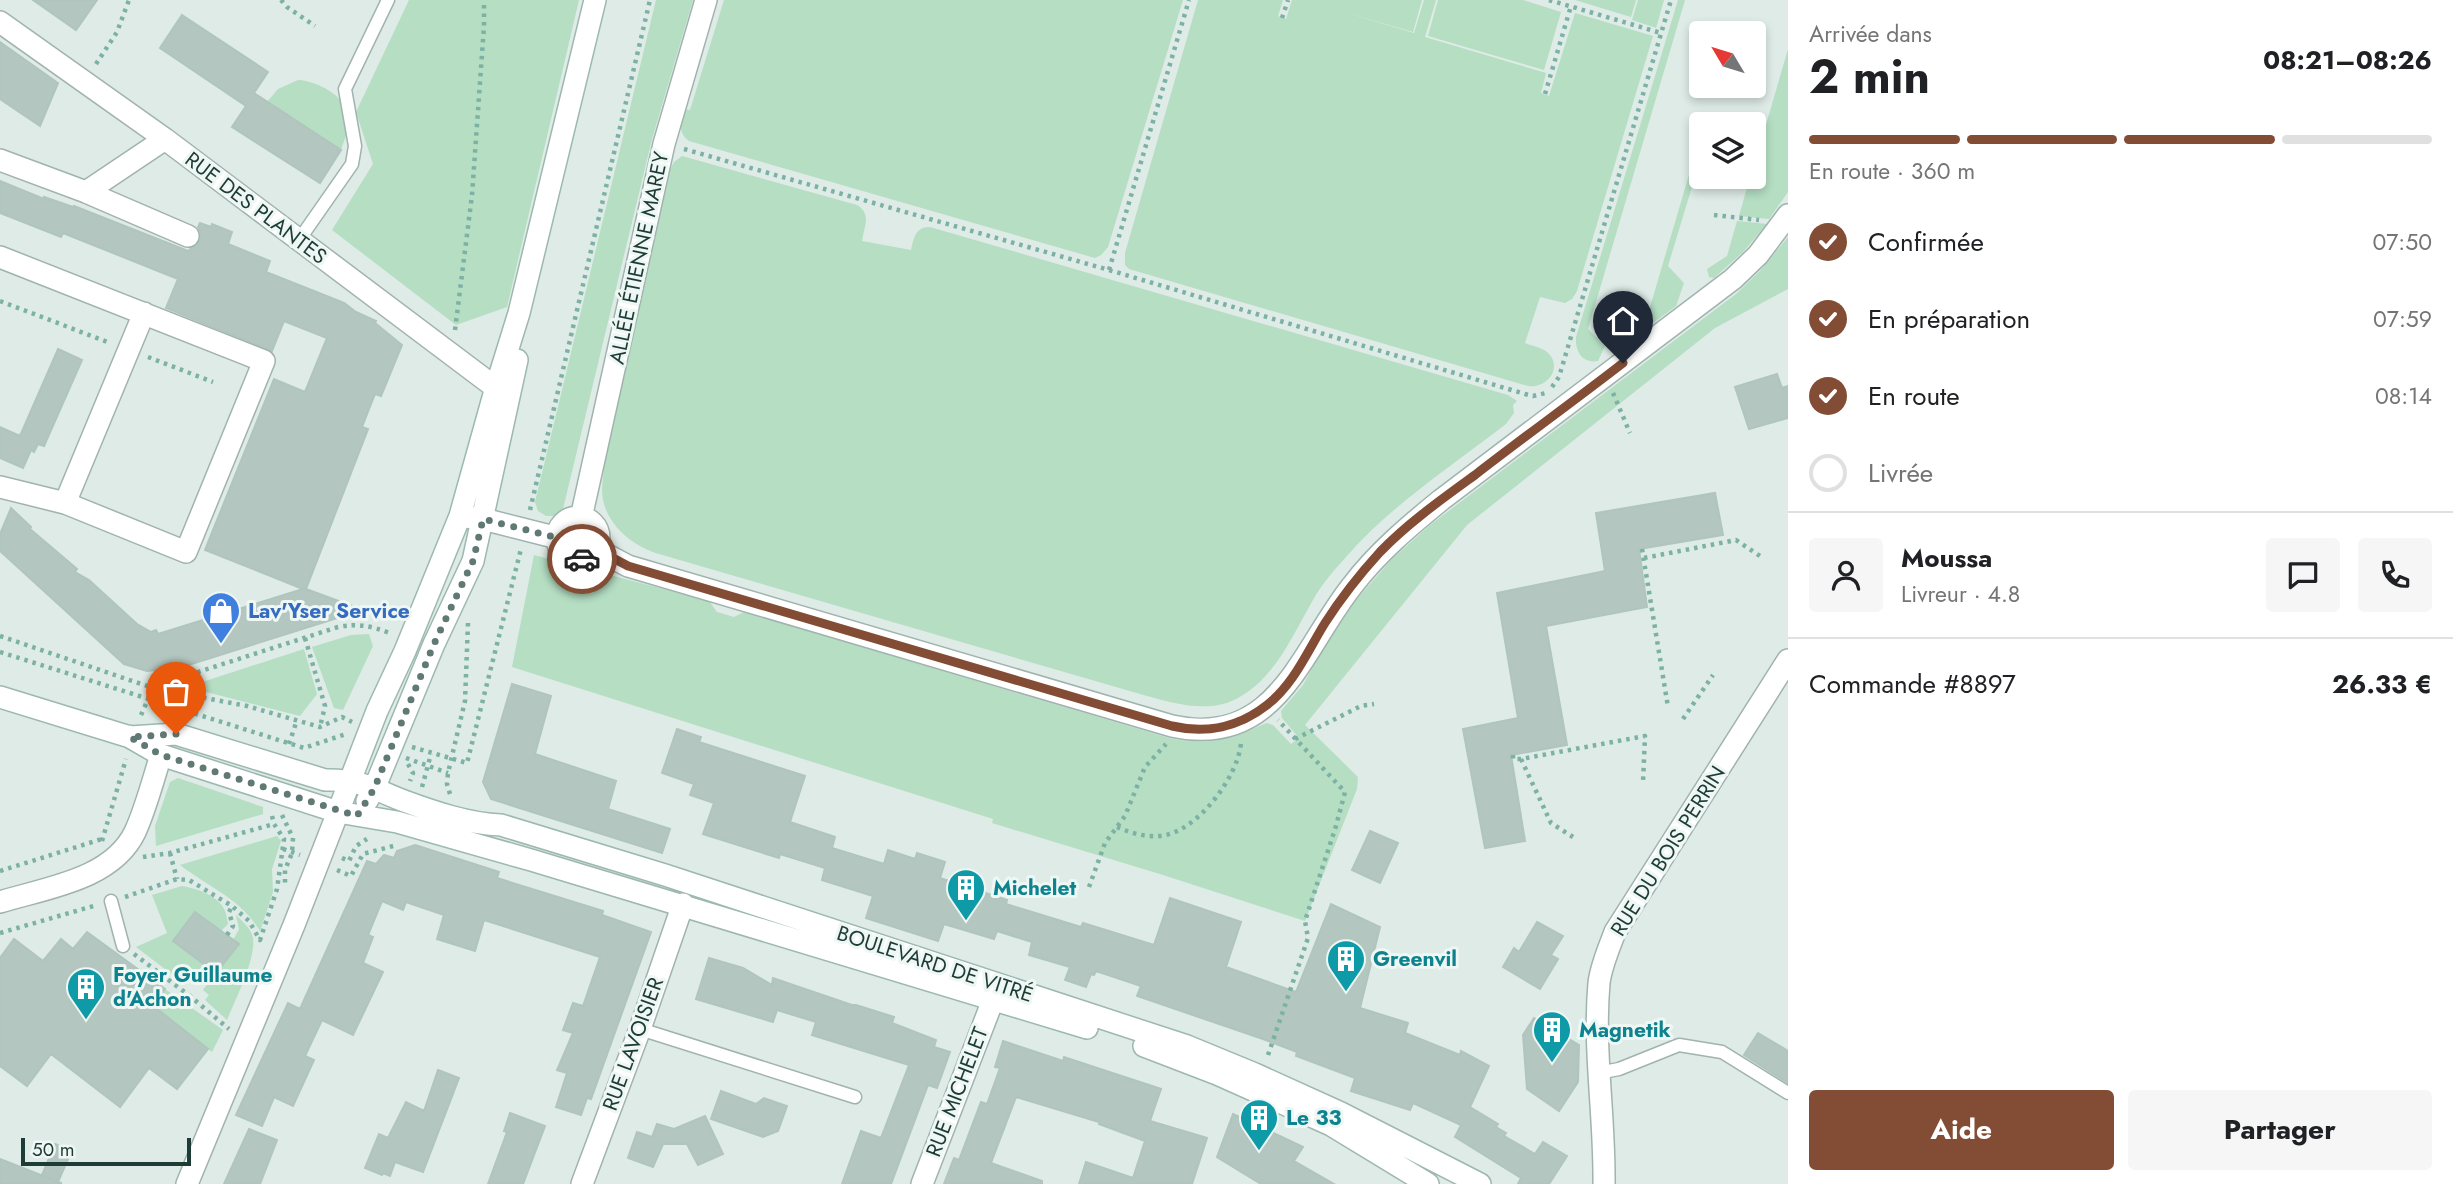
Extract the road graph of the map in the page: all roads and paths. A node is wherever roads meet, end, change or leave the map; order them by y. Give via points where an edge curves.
1 (129, 0) edge
2 (281, 0) edge
3 (388, 0) edge
4 (484, 0) edge
5 (595, 0) edge
6 (650, 0) edge
7 (706, 0) edge
8 (1189, 0) edge
9 (1288, 0) edge
10 (1549, 0) edge
11 (1671, 0) edge
12 (1571, 6) junction
13 (1282, 18) dead end
14 (0, 22) edge
15 (315, 26) dead end
16 (1661, 33) junction
17 (85, 80) junction
18 (1545, 94) dead end
19 (165, 139) junction
20 (664, 144) junction
21 (0, 160) edge
22 (86, 192) junction
23 (1714, 215) dead end
24 (1786, 219) edge
25 (188, 236) dead end
26 (299, 240) junction
27 (0, 257) edge
28 (1109, 270) junction
29 (144, 313) junction
30 (452, 356) junction
31 (1606, 376) junction
32 (502, 392) junction
33 (1630, 433) dead end
34 (0, 487) edge
35 (65, 503) junction
36 (460, 516) junction
37 (581, 518) junction
38 (483, 519) junction
39 (526, 530) junction
40 (558, 538) junction
41 (596, 549) junction
42 (1642, 549) dead end
43 (1760, 556) dead end
44 (1644, 558) junction
45 (390, 634) dead end
46 (0, 636) edge
47 (305, 638) junction
48 (0, 652) edge
49 (1788, 660) edge
50 (1713, 675) dead end
51 (153, 688) junction
52 (0, 696) edge
53 (149, 699) junction
54 (1374, 704) dead end
55 (1668, 707) dead end
56 (342, 717) dead end
57 (1683, 719) dead end
58 (1240, 721) junction
59 (352, 722) dead end
60 (1172, 726) junction
61 (320, 727) junction
62 (130, 737) junction
63 (300, 747) junction
64 (431, 754) dead end
65 (161, 755) junction
66 (1513, 755) dead end
67 (404, 758) dead end
68 (1521, 759) junction
69 (293, 771) junction
70 (448, 774) dead end
71 (350, 780) junction
72 (1643, 782) dead end
73 (374, 789) junction
74 (286, 794) junction
75 (347, 814) junction
76 (274, 824) dead end
77 (1117, 827) junction
78 (1573, 837) dead end
79 (102, 839) dead end
80 (283, 849) dead end
81 (170, 853) junction
82 (108, 863) junction
83 (0, 871) edge
84 (177, 879) junction
85 (1089, 887) dead end
86 (285, 891) dead end
87 (116, 900) joint
88 (0, 902) edge
89 (683, 904) junction
90 (232, 906) junction
91 (227, 935) dead end
92 (123, 946) joint
93 (993, 1000) junction
94 (640, 1029) junction
95 (229, 1030) dead end
96 (1268, 1055) dead end
97 (1598, 1073) junction
98 (1788, 1093) edge
99 (855, 1097) dead end
100 (187, 1184) edge
101 (582, 1184) edge
102 (922, 1184) edge
103 (1428, 1184) edge
104 (1479, 1184) edge
105 (1604, 1184) edge

1 - 17 path via 117,32
2 - 15 path
3 - 26 lane via 345,89 355,146 352,164
4 - 30 path via 472,195
5 - 32 street via 519,313 520,347
6 - 39 path
7 - 20 street, ALLÉE ÉTIENNE MAREY
8 - 28 path
9 - 13 path
10 - 12 path
11 - 16 path
12 - 16 path
12 - 18 path
14 - 17 street, RUE DES PLANTES
16 - 28 path via 1559,377 1543,394 1525,394
17 - 19 street, RUE DES PLANTES
19 - 22 street
19 - 26 street, RUE DES PLANTES
20 - 28 path
20 - 37 street, ALLÉE ÉTIENNE MAREY
21 - 22 street
22 - 25 street
23 - 24 path
24 - 31 street via 1733,279
26 - 30 street, RUE DES PLANTES
27 - 29 street
29 - 35 street
29 - 35 street via 264,361 186,552
30 - 32 street, RUE DES PLANTES
31 - 33 path
31 - 58 street via 1382,550 1332,611 1286,688
32 - 36 street
32 - 38 street
34 - 35 street
36 - 38 street
36 - 71 street
37 - 40 street via 568,521
37 - 41 street via 597,530
38 - 39 street
38 - 73 street via 473,561
39 - 40 street
39 - 64 path via 467,763
40 - 41 street via 561,550 572,558 586,558
41 - 60 street via 628,566
42 - 44 path
43 - 44 path via 1736,540
44 - 55 path
45 - 47 path via 355,624
46 - 51 path
47 - 51 path
47 - 61 path via 325,706
48 - 53 path
49 - 97 street, RUE DU BOIS PERRIN via 1615,932 1599,982
50 - 57 path
51 - 53 path
51 - 61 path via 247,706
52 - 62 street, BOULEVARD DE VITRÉ
53 - 62 path
53 - 63 path
54 - 96 path via 1294,739 1345,792 1305,921 1308,938
56 - 61 path
58 - 60 street via 1206,730
58 - 77 path via 1240,753 1233,773 1195,819 1158,836
59 - 63 path via 346,734
60 - 77 path via 1163,749 1145,767
62 - 65 street, BOULEVARD DE VITRÉ
62 - 69 street, BOULEVARD DE VITRÉ via 176,734
63 - 69 path
65 - 74 street, BOULEVARD DE VITRÉ
65 - 82 street via 136,831
66 - 68 path via 1513,760
67 - 70 path
68 - 72 path via 1645,736
68 - 78 path via 1551,823
69 - 71 street, BOULEVARD DE VITRÉ via 325,780
71 - 73 street, BOULEVARD DE VITRÉ
71 - 75 street
73 - 75 street
73 - 104 street, BOULEVARD DE VITRÉ via 665,875 1187,1046 1341,1113
74 - 75 street, BOULEVARD DE VITRÉ
74 - 86 path via 283,821 293,838
75 - 89 street, BOULEVARD DE VITRÉ via 410,825
75 - 100 street via 286,944
76 - 81 path
77 - 85 path via 1105,843
79 - 83 path
80 - 90 path via 277,889 260,940 249,921
81 - 82 path
81 - 84 path
82 - 88 street via 78,878
84 - 87 path
84 - 90 path via 198,884
87 - 92 lane
89 - 93 street, BOULEVARD DE VITRÉ
89 - 94 street, RUE LAVOISIER
90 - 91 path via 233,926
92 - 95 path
93 - 102 street, RUE MICHELET
93 - 103 street, BOULEVARD DE VITRÉ via 1217,1074 1331,1125
94 - 99 lane
94 - 101 street, RUE LAVOISIER
97 - 98 lane via 1679,1045 1722,1052
97 - 105 street, RUE DU BOIS PERRIN

